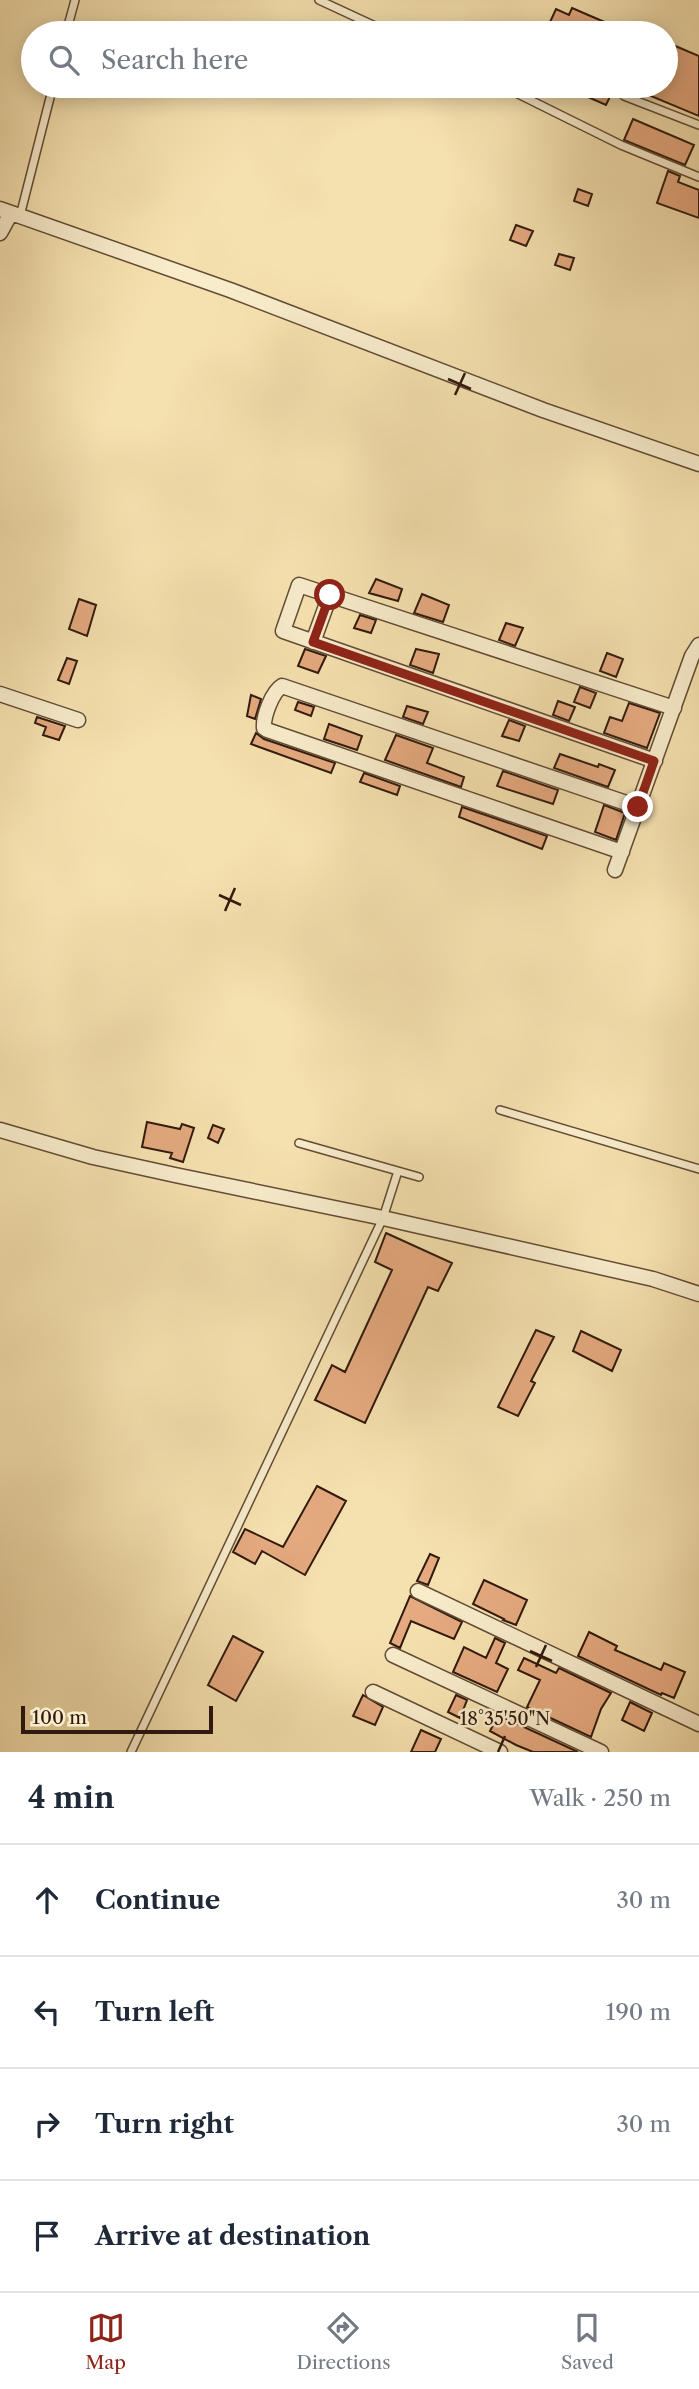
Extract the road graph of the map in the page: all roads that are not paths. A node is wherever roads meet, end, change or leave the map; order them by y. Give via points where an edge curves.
1 (75, 0) edge
2 (319, 0) edge
3 (69, 21) edge
4 (364, 21) edge
5 (49, 98) edge
6 (526, 98) edge
7 (629, 98) edge
8 (699, 125) edge
9 (699, 177) edge
10 (10, 213) edge
11 (0, 233) edge
12 (699, 464) edge
13 (330, 595) junction
14 (313, 642) junction
15 (699, 645) edge
16 (0, 694) edge
17 (674, 708) junction
18 (78, 720) dead end
19 (654, 761) junction
20 (638, 807) junction
21 (622, 852) junction
22 (615, 870) dead end
23 (500, 1110) dead end
24 (0, 1130) edge
25 (299, 1143) dead end
26 (699, 1169) edge
27 (398, 1171) junction
28 (419, 1177) dead end
29 (383, 1218) junction
30 (699, 1294) edge
31 (418, 1591) dead end
32 (393, 1655) dead end
33 (373, 1692) dead end
34 (699, 1724) edge
35 (131, 1752) edge
36 (500, 1752) edge
37 (601, 1752) edge

1 - 3 lane
2 - 4 lane
5 - 10 lane
6 - 9 lane
7 - 8 lane
10 - 11 street
10 - 12 street
13 - 14 street
13 - 14 street via 299,585 283,631
13 - 17 street
14 - 19 street
15 - 17 street
16 - 18 street
17 - 19 street
19 - 20 street
20 - 21 street
20 - 21 street via 282,686 276,690 264,722 267,730
21 - 22 street
23 - 26 lane
24 - 29 street via 105,1160
25 - 27 lane
27 - 28 lane
27 - 29 lane
29 - 30 street via 653,1279
29 - 35 lane
31 - 34 street
32 - 37 street
33 - 36 street

